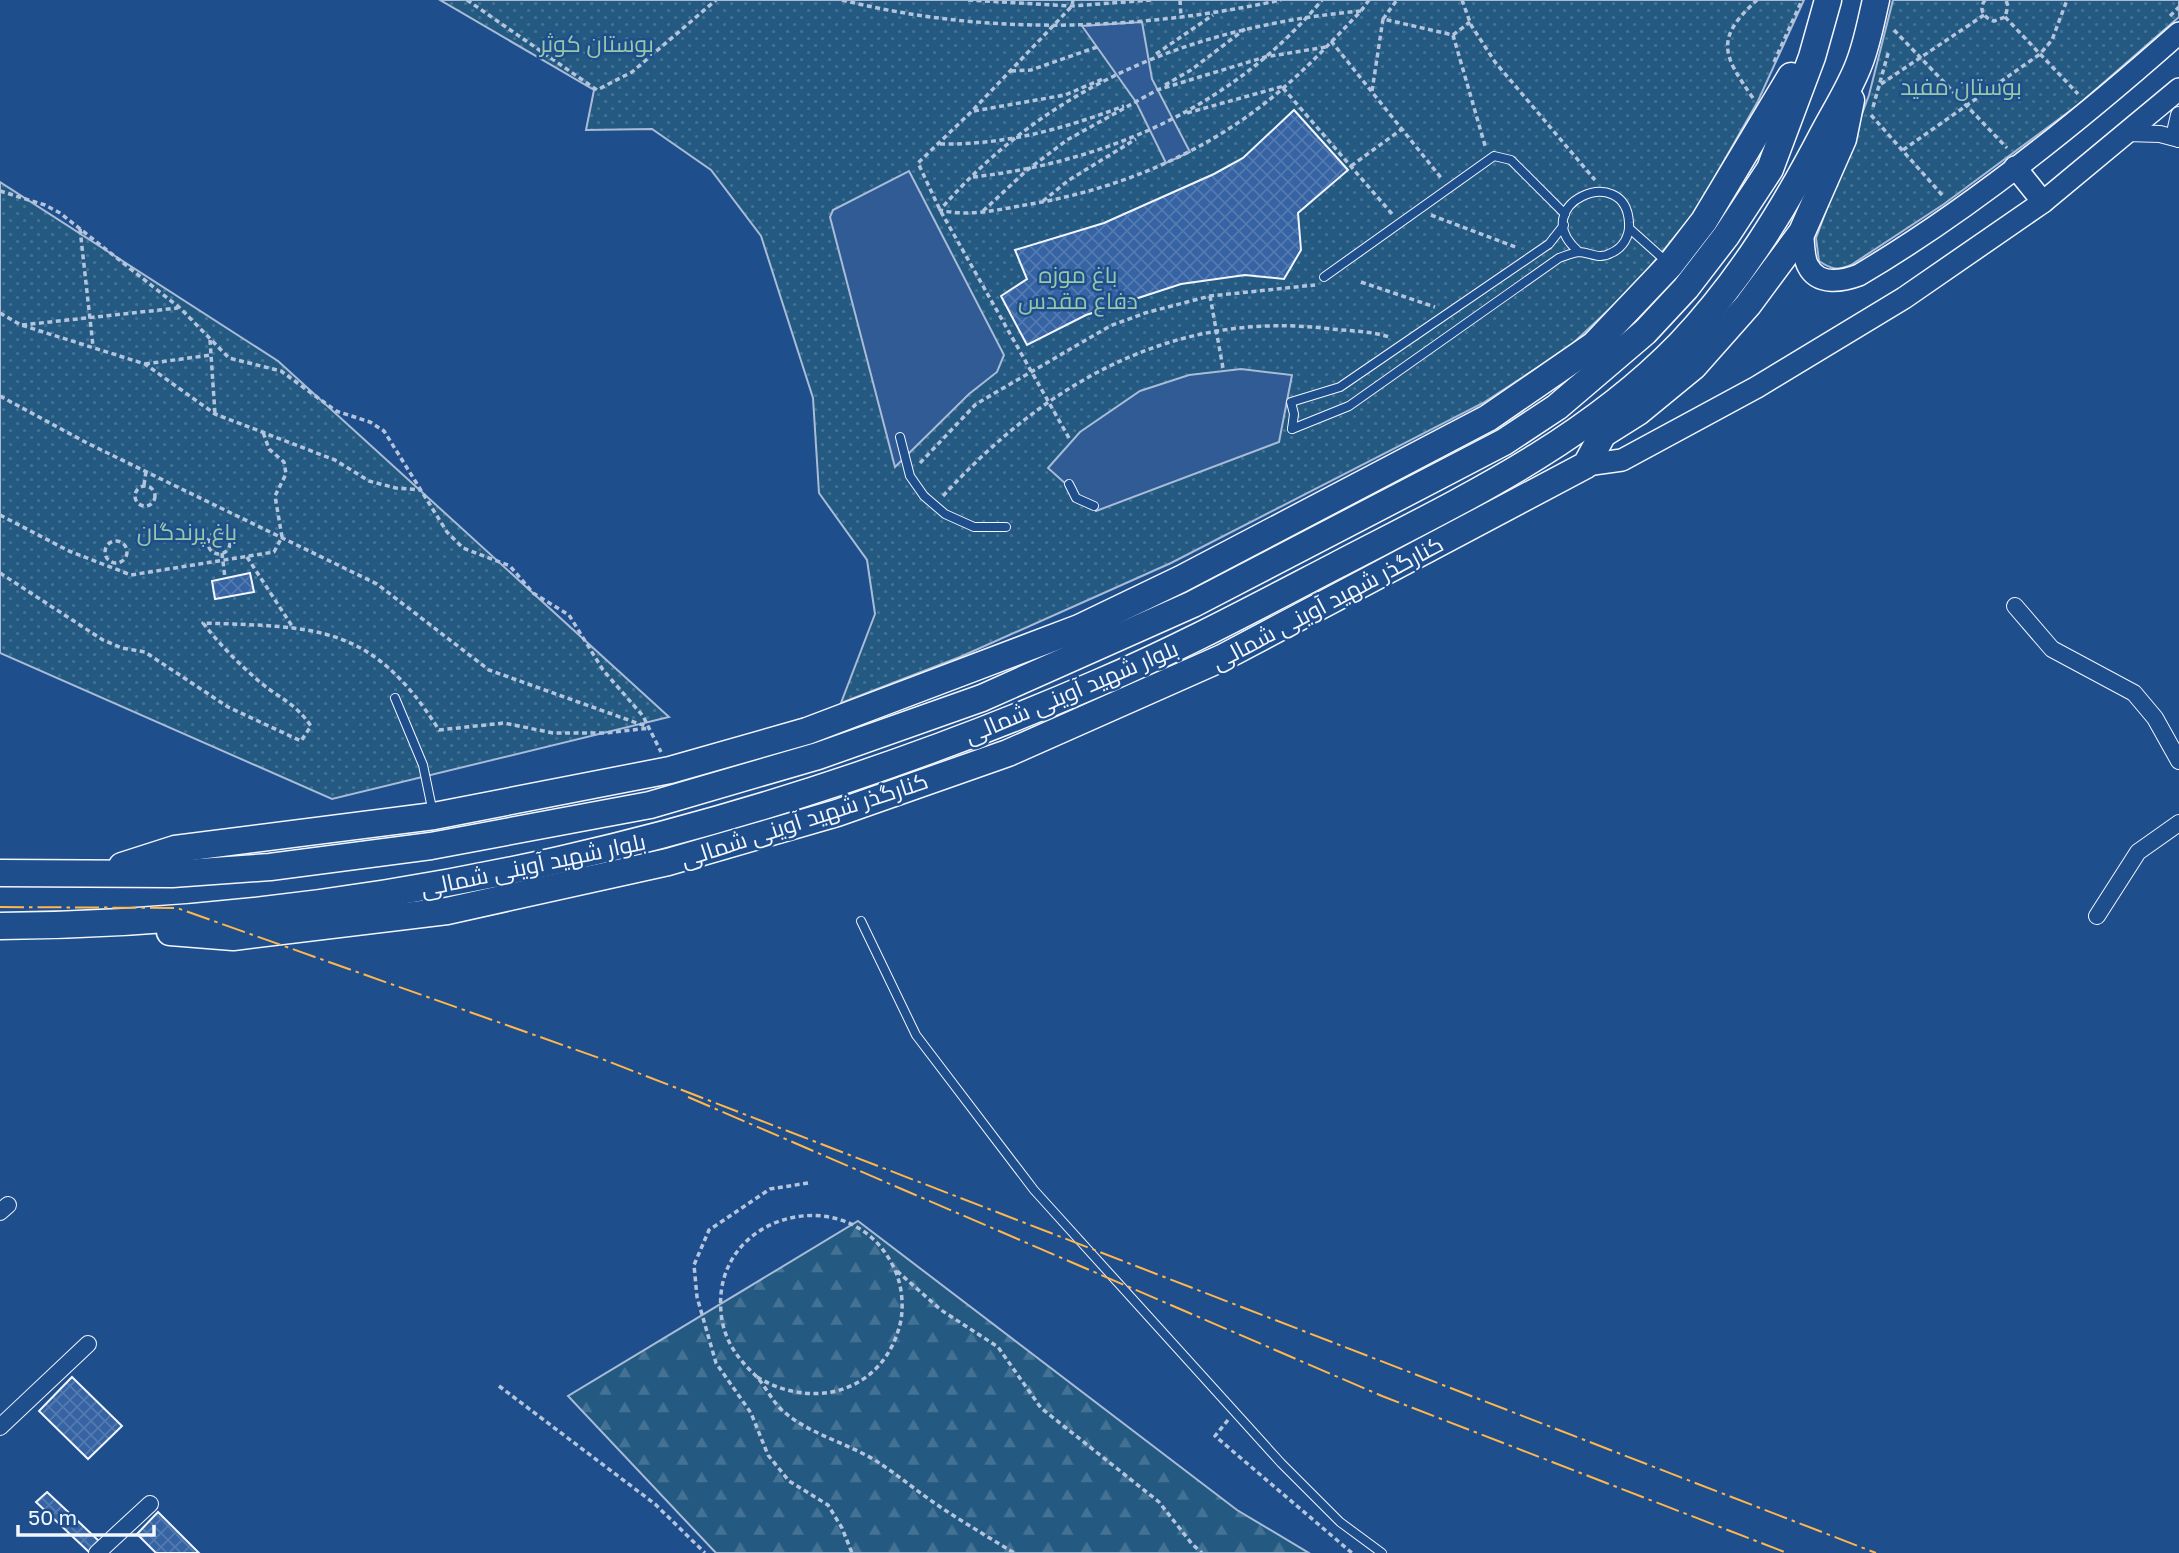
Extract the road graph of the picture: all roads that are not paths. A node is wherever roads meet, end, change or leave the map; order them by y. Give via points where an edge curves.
1 (1828, 0) edge
2 (1876, 0) edge
3 (2171, 27) edge
4 (1819, 30) junction
5 (1858, 67) junction
6 (2179, 89) edge
7 (2179, 115) edge
8 (2126, 133) junction
9 (2179, 139) edge
10 (2011, 158) junction
11 (2043, 202) junction
12 (1565, 214) junction
13 (1564, 225) junction
14 (1630, 229) junction
15 (1802, 232) junction
16 (1580, 252) junction
17 (1670, 265) junction
18 (1324, 277) road end
19 (900, 437) dead end
20 (1586, 465) junction
21 (1069, 484) dead end
22 (1094, 506) dead end
23 (1006, 527) dead end
24 (2015, 606) dead end
25 (395, 698) dead end
26 (2179, 761) edge
27 (434, 816) junction
28 (2179, 823) edge
29 (0, 873) edge
30 (99, 873) junction
31 (2097, 916) dead end
32 (861, 921) dead end
33 (92, 925) junction
34 (0, 926) edge
35 (88, 1344) dead end
36 (0, 1427) edge
37 (150, 1504) dead end
38 (97, 1553) edge
39 (1382, 1553) edge

1 - 4 main road, بلوار شهید آوینی شمالی
2 - 5 main road, بلوار شهید آوینی شمالی
3 - 10 street via 2118,87
4 - 17 main road via 1704,221
4 - 30 main road, بلوار شهید آوینی شمالی via 1770,169 1686,288 1615,360 1504,442 1192,604 982,698 818,756 650,805 431,846 283,865 172,874
5 - 15 main road via 1843,139
5 - 33 main road, بلوار شهید آوینی شمالی via 1795,187 1751,257 1679,344 1629,391 1521,468 1208,632 995,726 827,787 660,836 441,886 273,911
6 - 8 street
7 - 9 street
8 - 9 street
8 - 11 street
10 - 11 street
10 - 15 street via 1882,261 1841,282 1821,279 1808,266
11 - 20 street via 1904,298 1757,387 1622,460
12 - 13 lane
12 - 14 lane via 1588,192 1609,193 1625,207
12 - 18 lane via 1511,160 1489,158
13 - 16 lane via 1571,245
13 - 16 lane via 1549,244 1340,387 1291,402 1292,429 1349,406 1559,258
14 - 16 lane via 1620,248 1611,254 1601,257
14 - 17 lane
15 - 20 main road via 1748,305 1694,366 1603,434
17 - 27 main road via 1594,345 1488,418 1079,628 807,731 670,770
19 - 23 lane via 910,476 944,514 974,527
20 - 33 main road, کنارگذر شهید آوینی شمالی via 1222,658 1008,752 837,813 667,863 447,911 233,937
21 - 22 lane via 1076,498
24 - 26 street via 2052,649 2134,693 2155,718
25 - 27 lane via 423,765
27 - 30 main road via 175,849
28 - 31 street via 2137,852
29 - 30 main road, بلوار شهید آوینی شمالی
32 - 39 lane via 924,1046 1034,1190 1235,1413 1340,1522
33 - 34 main road, بلوار شهید آوینی شمالی
35 - 36 street
37 - 38 street

